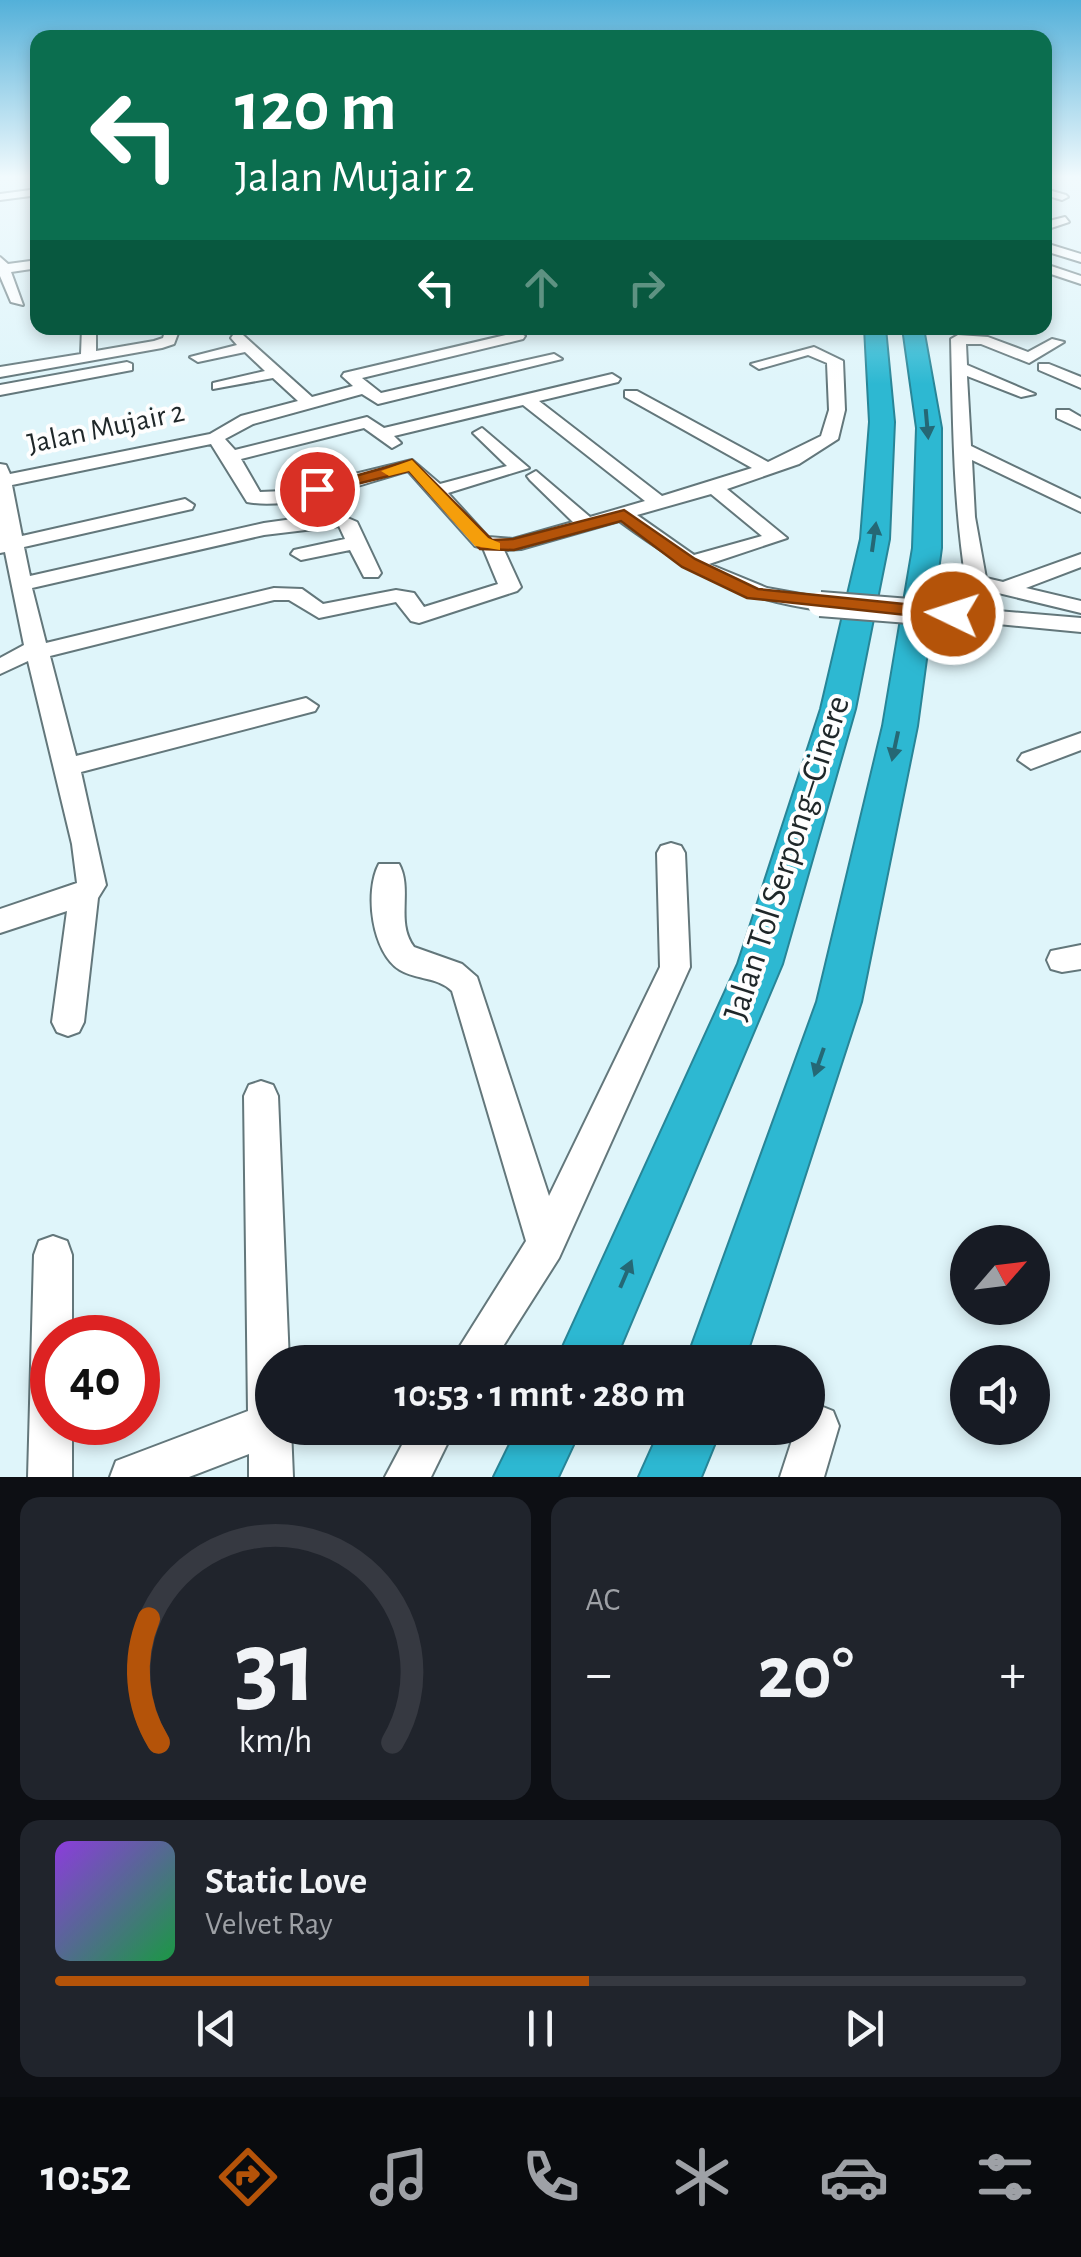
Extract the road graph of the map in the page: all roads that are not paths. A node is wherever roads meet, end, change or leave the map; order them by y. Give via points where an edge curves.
1 (1052, 248) edge
2 (1081, 248) edge
3 (1065, 253) junction
4 (1081, 258) edge
5 (30, 267) edge
6 (3, 268) edge
7 (1052, 270) edge
8 (1081, 280) edge
9 (30, 300) edge
10 (18, 302) junction
11 (0, 306) edge
12 (89, 335) edge
13 (171, 335) edge
14 (876, 335) edge
15 (914, 335) edge
16 (994, 335) edge
17 (518, 336) dead end
18 (983, 340) junction
19 (1057, 342) dead end
20 (88, 356) junction
21 (198, 356) dead end
22 (554, 359) dead end
23 (166, 360) dead end
24 (759, 364) dead end
25 (1044, 367) dead end
26 (960, 368) junction
27 (0, 372) edge
28 (275, 374) junction
29 (612, 379) dead end
30 (1081, 383) edge
31 (219, 386) dead end
32 (360, 389) junction
33 (0, 390) edge
34 (631, 394) dead end
35 (1028, 394) dead end
36 (526, 399) junction
37 (308, 402) junction
38 (1081, 409) edge
39 (1081, 424) edge
40 (382, 433) junction
41 (482, 433) dead end
42 (215, 438) junction
43 (961, 448) junction
44 (232, 456) junction
45 (412, 465) junction
46 (767, 469) junction
47 (1, 473) edge
48 (536, 476) dead end
49 (714, 487) junction
50 (436, 491) junction
51 (659, 503) junction
52 (185, 505) dead end
53 (1081, 506) edge
54 (624, 515) junction
55 (588, 526) junction
56 (357, 543) junction
57 (8, 545) edge
58 (492, 546) junction
59 (300, 554) dead end
60 (1081, 560) edge
61 (689, 563) junction
62 (371, 574) dead end
63 (1006, 588) junction
64 (15, 590) edge
65 (1081, 607) edge
66 (1081, 624) edge
67 (37, 650) junction
68 (0, 667) edge
69 (306, 706) dead end
70 (1081, 742) edge
71 (1031, 760) dead end
72 (67, 767) junction
73 (671, 853) dead end
74 (389, 872) dead end
75 (84, 895) junction
76 (0, 921) edge
77 (68, 1022) dead end
78 (261, 1096) dead end
79 (546, 1245) junction
80 (53, 1255) dead end
81 (268, 1345) edge
82 (481, 1345) edge
83 (592, 1345) edge
84 (720, 1345) edge
85 (255, 1430) edge
86 (271, 1445) edge
87 (425, 1445) edge
88 (542, 1445) edge
89 (684, 1445) edge
90 (812, 1445) edge
91 (50, 1477) edge
92 (132, 1477) edge
93 (272, 1477) edge
94 (407, 1477) edge
95 (525, 1477) edge
96 (670, 1477) edge
97 (802, 1477) edge

1 - 3 street
2 - 3 street
3 - 4 street
5 - 6 street
6 - 10 street
7 - 8 street
9 - 10 street
10 - 11 street
12 - 20 street
13 - 20 street via 164,344
83 -> 14 highway, Jalan Tol Serpong–Cinere via 760,964 838,709 875,539 882,422
15 -> 84 highway, Jalan Tol Serpong–Cinere via 929,428 928,548 900,726 840,1002
16 - 18 street
17 - 32 street via 350,374
18 - 19 street via 1029,358
18 - 26 street via 958,339
20 - 27 street
21 - 28 street via 244,343
22 - 32 street via 380,398
23 - 33 street
24 - 46 street via 810,350 838,365 829,440
25 - 30 street
26 - 35 street
26 - 43 street
28 - 31 street
28 - 37 street
29 - 36 street
32 - 37 street
34 - 46 street
36 - 40 street
36 - 51 street
37 - 42 street via 247,420
38 - 39 street via 1062,415
40 - 44 street via 366,422
40 - 45 street
41 - 50 street via 520,468
42 - 44 street, Jalan Mujair 2
42 - 47 street, Jalan Mujair 2
43 - 53 street
43 - 63 street via 976,582
44 - 45 street, Jalan Mujair 2 via 249,496 259,500
45 - 50 street
46 - 49 street
47 - 57 street
48 - 55 street
49 - 51 street
49 - 61 street via 776,540
50 - 58 street
51 - 54 street
52 - 57 street
54 - 55 street
54 - 61 street
55 - 58 street
56 - 59 street
56 - 62 street
56 - 64 street via 347,522 336,519 264,529
57 - 64 street
58 - 67 street via 510,588 420,616 396,596 319,611 294,594 274,594
60 - 63 street
61 - 66 street, bridge via 754,594
63 - 65 street
64 - 67 street
67 - 68 street
67 - 72 street
69 - 72 street
70 - 71 street
72 - 75 street via 92,885
73 - 79 street via 675,967
74 - 79 street via 388,926 404,960 451,970 466,986
75 - 76 street
75 - 77 street
78 - 81 street
79 - 82 street
80 - 91 street
85 - 92 street
86 - 93 street
87 - 94 street
88 - 95 highway
89 - 96 highway
90 - 97 street

